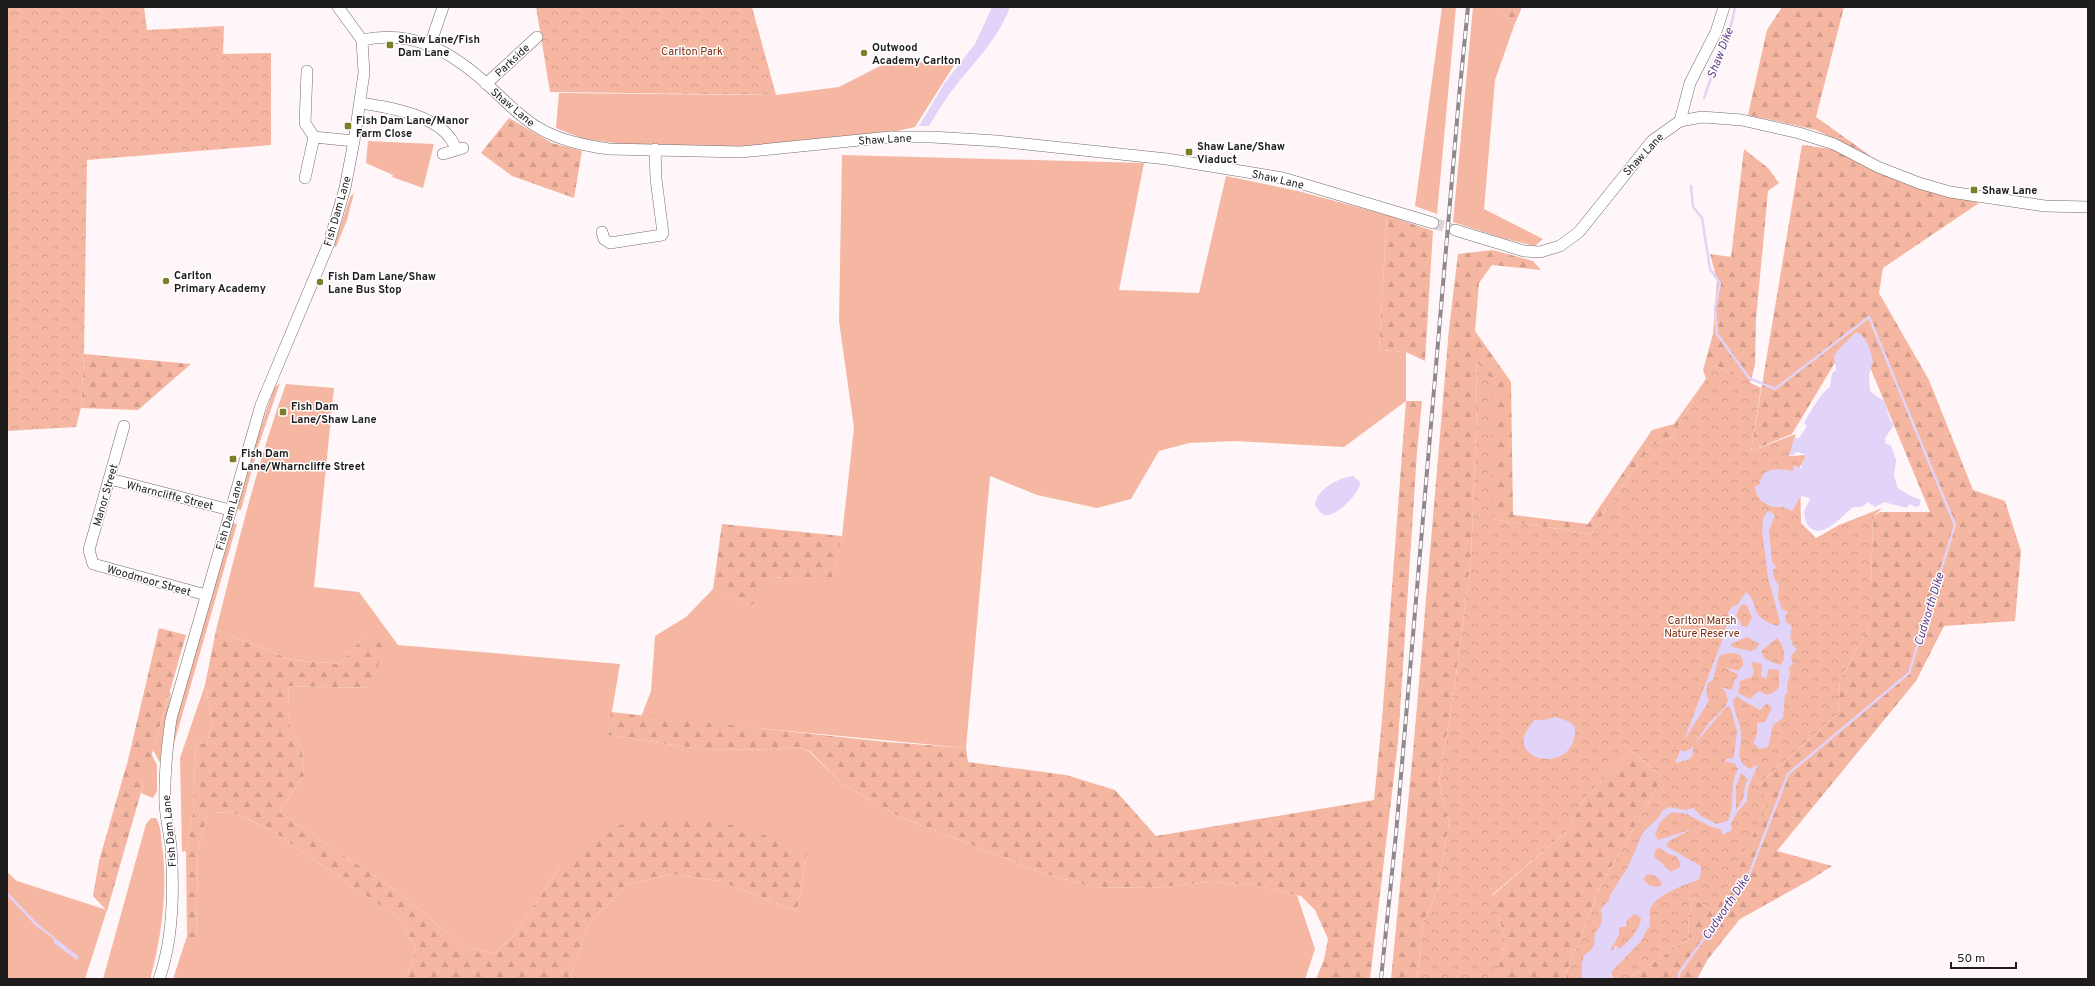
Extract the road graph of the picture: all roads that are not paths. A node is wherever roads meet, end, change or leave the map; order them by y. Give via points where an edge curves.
1 (338, 7) edge
2 (444, 7) edge
3 (1724, 7) edge
4 (537, 37) dead end
5 (362, 40) junction
6 (430, 45) junction
7 (307, 71) dead end
8 (486, 84) junction
9 (360, 103) junction
10 (1680, 121) junction
11 (314, 137) junction
12 (354, 141) junction
13 (655, 149) junction
14 (443, 154) dead end
15 (305, 178) dead end
16 (2088, 207) edge
17 (1433, 223) tunnel mouth
18 (1455, 230) tunnel mouth
19 (602, 232) dead end
20 (124, 426) dead end
21 (110, 479) junction
22 (230, 510) junction
23 (92, 564) joint
24 (206, 595) junction
25 (159, 979) edge

1 - 5 street
2 - 6 street
3 - 10 street via 1716,32 1690,83
4 - 8 street, Parkside
5 - 6 street, Shaw Lane via 377,37 398,38
5 - 9 street, Fish Dam Lane via 364,72
6 - 8 street, Shaw Lane via 446,53
7 - 11 street via 305,123
8 - 13 street, Shaw Lane via 521,116 554,136 578,144 609,149
9 - 12 street, Fish Dam Lane
9 - 14 street via 400,109 445,131 459,149
10 - 16 street, Shaw Lane via 1702,117 1764,124 1834,144 1878,167 1919,184 1950,192 2045,206
10 - 18 street, Shaw Lane via 1652,141 1579,232 1560,246 1540,252 1524,251
11 - 12 street
11 - 15 street
12 - 22 street, Fish Dam Lane via 345,188 329,243 264,398
13 - 17 street, Shaw Lane via 741,152 890,137 997,142 1167,159 1283,178
13 - 19 street via 662,235 610,243 604,239
20 - 21 street, Manor Street
21 - 22 street, Wharncliffe Street
21 - 23 street, Manor Street via 89,550
22 - 24 street, Fish Dam Lane
23 - 24 street, Woodmoor Street
24 - 25 street, Fish Dam Lane via 182,674 170,727 165,781 172,914

